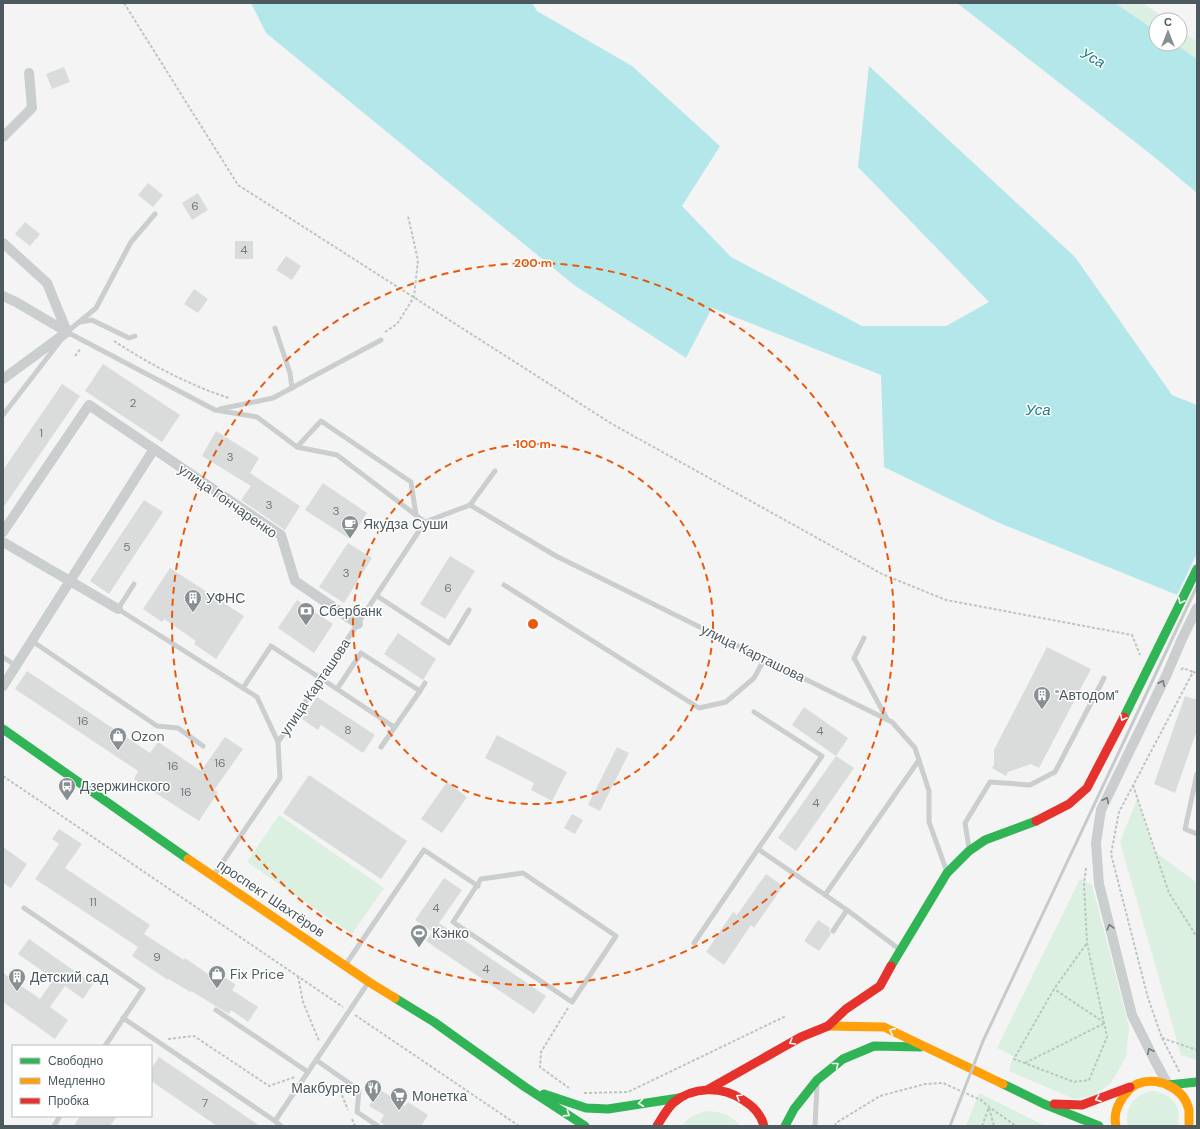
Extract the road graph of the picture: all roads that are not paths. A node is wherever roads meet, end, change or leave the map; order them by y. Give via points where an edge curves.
1 (29, 73) dead end
2 (3, 137) edge
3 (155, 214) dead end
4 (3, 243) edge
5 (3, 296) edge
6 (79, 322) junction
7 (275, 328) dead end
8 (68, 332) junction
9 (136, 336) dead end
10 (381, 340) dead end
11 (3, 379) edge
12 (292, 388) junction
13 (215, 410) junction
14 (3, 415) edge
15 (297, 447) junction
16 (154, 449) junction
17 (495, 471) dead end
18 (470, 505) junction
19 (416, 515) junction
20 (425, 522) junction
21 (3, 532) edge
22 (3, 542) edge
23 (1197, 569) edge
24 (70, 581) junction
25 (134, 584) dead end
26 (504, 585) dead end
27 (377, 596) junction
28 (1197, 608) edge
29 (118, 609) junction
30 (469, 610) dead end
31 (358, 624) junction
32 (864, 638) dead end
33 (32, 641) junction
34 (3, 657) edge
35 (765, 658) junction
36 (16, 666) junction
37 (1104, 678) dead end
38 (322, 679) junction
39 (425, 683) dead end
40 (3, 686) edge
41 (243, 688) junction
42 (337, 689) junction
43 (420, 691) junction
44 (754, 712) dead end
45 (887, 720) junction
46 (394, 727) junction
47 (3, 728) edge
48 (278, 742) junction
49 (203, 746) dead end
50 (380, 747) dead end
51 (919, 760) junction
52 (1197, 774) edge
53 (1197, 834) edge
54 (758, 850) junction
55 (970, 851) junction
56 (947, 873) junction
57 (213, 876) junction
58 (478, 886) junction
59 (825, 895) junction
60 (24, 908) dead end
61 (847, 910) junction
62 (833, 931) dead end
63 (694, 943) dead end
64 (900, 950) junction
65 (345, 965) junction
66 (369, 982) junction
67 (216, 1010) dead end
68 (123, 1018) junction
69 (828, 1026) junction
70 (106, 1045) edge
71 (928, 1047) junction
72 (316, 1060) junction
73 (308, 1072) junction
74 (817, 1080) junction
75 (1197, 1082) edge
76 (1168, 1085) junction
77 (1135, 1086) junction
78 (525, 1087) junction
79 (709, 1089) junction
80 (680, 1098) junction
81 (1044, 1104) junction
82 (59, 1117) edge
83 (275, 1121) junction
84 (1197, 1121) edge
85 (54, 1126) edge
86 (281, 1126) edge
87 (378, 1126) edge
88 (585, 1126) edge
89 (657, 1126) edge
90 (764, 1126) edge
91 (785, 1126) edge
92 (814, 1126) edge
93 (1099, 1126) edge
94 (1116, 1126) edge
95 (1190, 1126) edge

1 - 2 street via 32,108
3 - 6 lane via 131,242 96,308
4 - 8 street via 47,283
5 - 8 street
6 - 8 lane
6 - 9 lane via 92,320 129,338
7 - 12 lane via 290,373
8 - 11 street
8 - 13 lane
8 - 14 lane
10 - 12 lane
12 - 13 lane via 273,398
13 - 15 lane via 257,417
15 - 19 lane via 337,455
15 - 19 lane via 322,421 411,482
16 - 21 street, улица Гончаренко via 90,405
16 - 24 street
16 - 31 street, улица Гончаренко via 281,535 295,581
17 - 18 lane
18 - 20 lane
18 - 35 lane, улица Карташова via 556,556
19 - 20 lane
20 - 27 lane, улица Карташова
22 - 24 street
23 -> 55 main road via 1086,788 1069,804 1036,821 985,840
24 - 29 street
24 - 33 street
25 - 29 lane
26 - 35 lane via 698,708 726,702 754,678
27 - 30 lane via 449,643
27 - 31 lane, улица Карташова
76 -> 28 street via 1132,1015 1099,884 1096,843 1101,810
29 - 41 lane
31 - 38 lane, улица Карташова
32 - 45 lane via 854,658
33 - 36 street
33 - 49 lane via 157,726 178,728
34 - 36 lane
35 - 45 lane, улица Карташова
36 - 40 street
37 - 55 lane via 1055,772 1030,785 990,782 965,823
38 - 41 lane via 271,646
38 - 42 lane
38 - 48 lane, улица Карташова
39 - 43 lane
41 - 48 lane via 257,697
42 - 43 lane via 361,653
42 - 46 lane
43 - 46 lane
44 - 54 lane via 822,756
45 - 51 lane, улица Карташова via 892,722 915,748
46 - 50 lane
47 - 57 main road, проспект Шахтёров
48 - 57 lane, улица Карташова via 280,778
51 - 56 lane, улица Карташова via 929,792 929,822
51 - 59 lane
52 - 53 lane via 1185,829
54 - 59 lane
54 - 63 lane
55 - 56 main road
56 - 64 main road
57 - 65 main road, проспект Шахтёров
58 - 58 lane via 481,879 524,873 616,936 572,1002 453,922
58 - 65 lane via 424,850
59 - 61 lane
60 - 68 lane via 143,989
61 - 62 lane
61 - 64 lane
64 - 69 main road via 880,986 846,1009
65 - 66 main road, проспект Шахтёров
66 - 72 lane
66 - 78 main road, проспект Шахтёров via 434,1022
67 - 73 lane
68 - 70 lane
68 - 83 lane
71 -> 69 main road via 884,1027
69 -> 79 main road via 801,1036
74 -> 71 main road via 843,1059 874,1046
71 - 81 main road
72 - 73 lane
72 - 87 lane via 359,1090 357,1112
73 - 83 lane
74 - 91 main road via 794,1109
74 - 92 lane
75 - 76 main road
76 - 77 main road via 1152,1081
76 - 95 main road via 1184,1098
77 -> 81 main road via 1082,1105
77 - 94 main road via 1119,1101
80 -> 78 main road via 608,1109 586,1108
78 -> 88 main road
79 - 80 main road via 693,1091
90 -> 79 main road via 755,1109 742,1098 726,1090
80 - 89 main road via 666,1110
81 - 93 main road
82 - 85 lane
83 - 86 lane
84 - 95 main road

